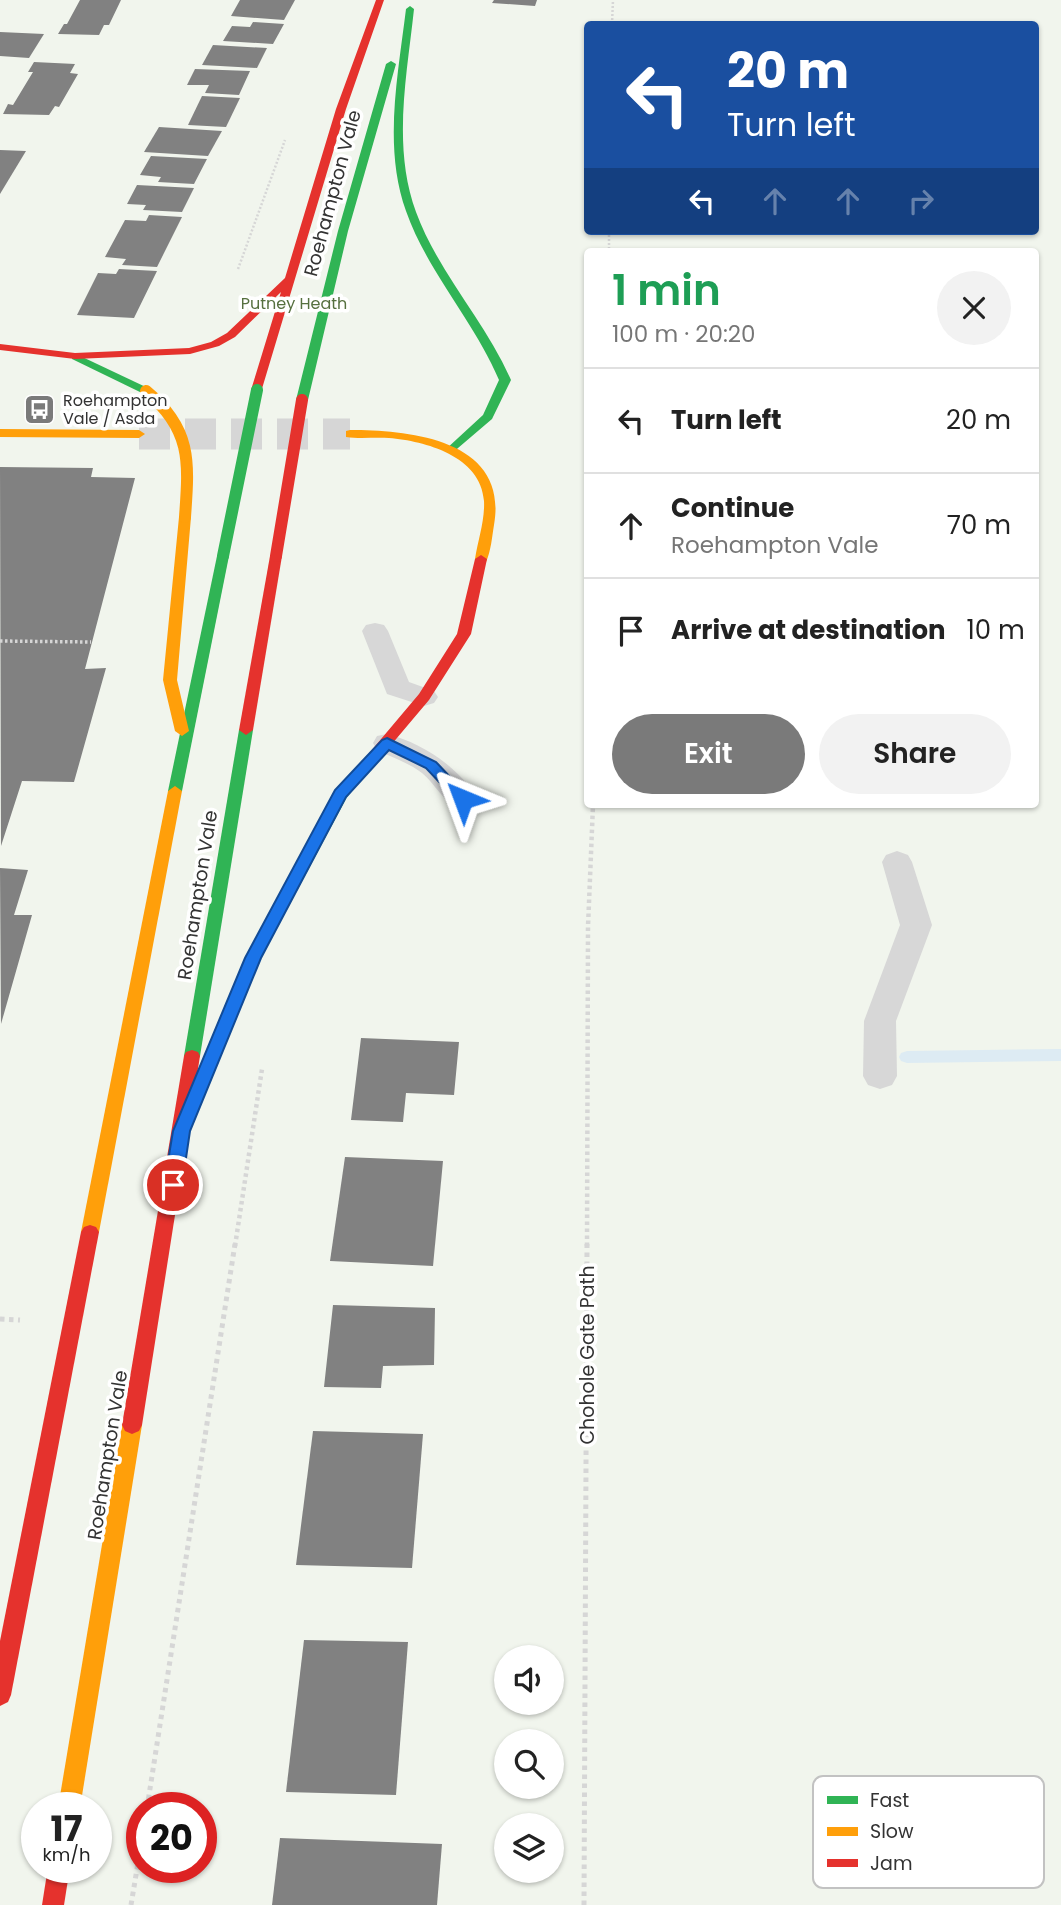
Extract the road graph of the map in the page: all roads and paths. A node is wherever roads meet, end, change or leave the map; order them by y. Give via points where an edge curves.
1 (380, 0) edge
2 (613, 0) edge
3 (411, 5) edge
4 (612, 21) edge
5 (286, 138) dead end
6 (235, 275) dead end
7 (289, 277) junction
8 (0, 347) edge
9 (75, 356) junction
10 (0, 433) edge
11 (350, 433) tunnel mouth
12 (139, 434) tunnel mouth
13 (451, 450) junction
14 (376, 631) dead end
15 (0, 640) edge
16 (91, 642) dead end
17 (424, 697) junction
18 (387, 743) junction
19 (184, 744) junction
20 (463, 799) dead end
21 (593, 808) edge
22 (897, 862) dead end
23 (262, 1065) dead end
24 (880, 1076) dead end
25 (182, 1131) junction
26 (0, 1320) edge
27 (29, 1321) dead end
28 (0, 1695) edge
29 (72, 1792) edge
30 (149, 1792) edge
31 (56, 1883) edge
32 (135, 1883) edge
33 (52, 1905) edge
34 (131, 1905) edge
35 (584, 1905) edge

1 - 7 highway, Roehampton Vale
2 - 4 path
3 - 13 highway via 400,149 402,182 426,242 496,351 505,380 488,417
3 - 25 highway, Roehampton Vale, bridge via 366,139 302,400
5 - 6 path
7 - 9 highway via 231,335 215,344 174,353
7 - 19 highway, Roehampton Vale, bridge via 257,390
8 - 9 highway
9 - 19 highway, bridge via 146,391 169,409 187,448 186,517 170,680
10 - 12 highway
11 - 13 highway via 418,439
13 - 17 highway via 480,470 491,497 464,634
14 - 17 lane via 397,688
15 - 16 path
17 - 18 highway
18 - 20 lane via 431,765
18 - 25 highway via 341,794 304,861 253,958
19 - 28 highway, Roehampton Vale
21 - 35 path, Chohole Gate Path via 588,941
22 - 24 lane via 916,925 880,1021
23 - 30 path
25 - 29 highway, Roehampton Vale
26 - 27 path
31 - 33 highway
32 - 34 path

